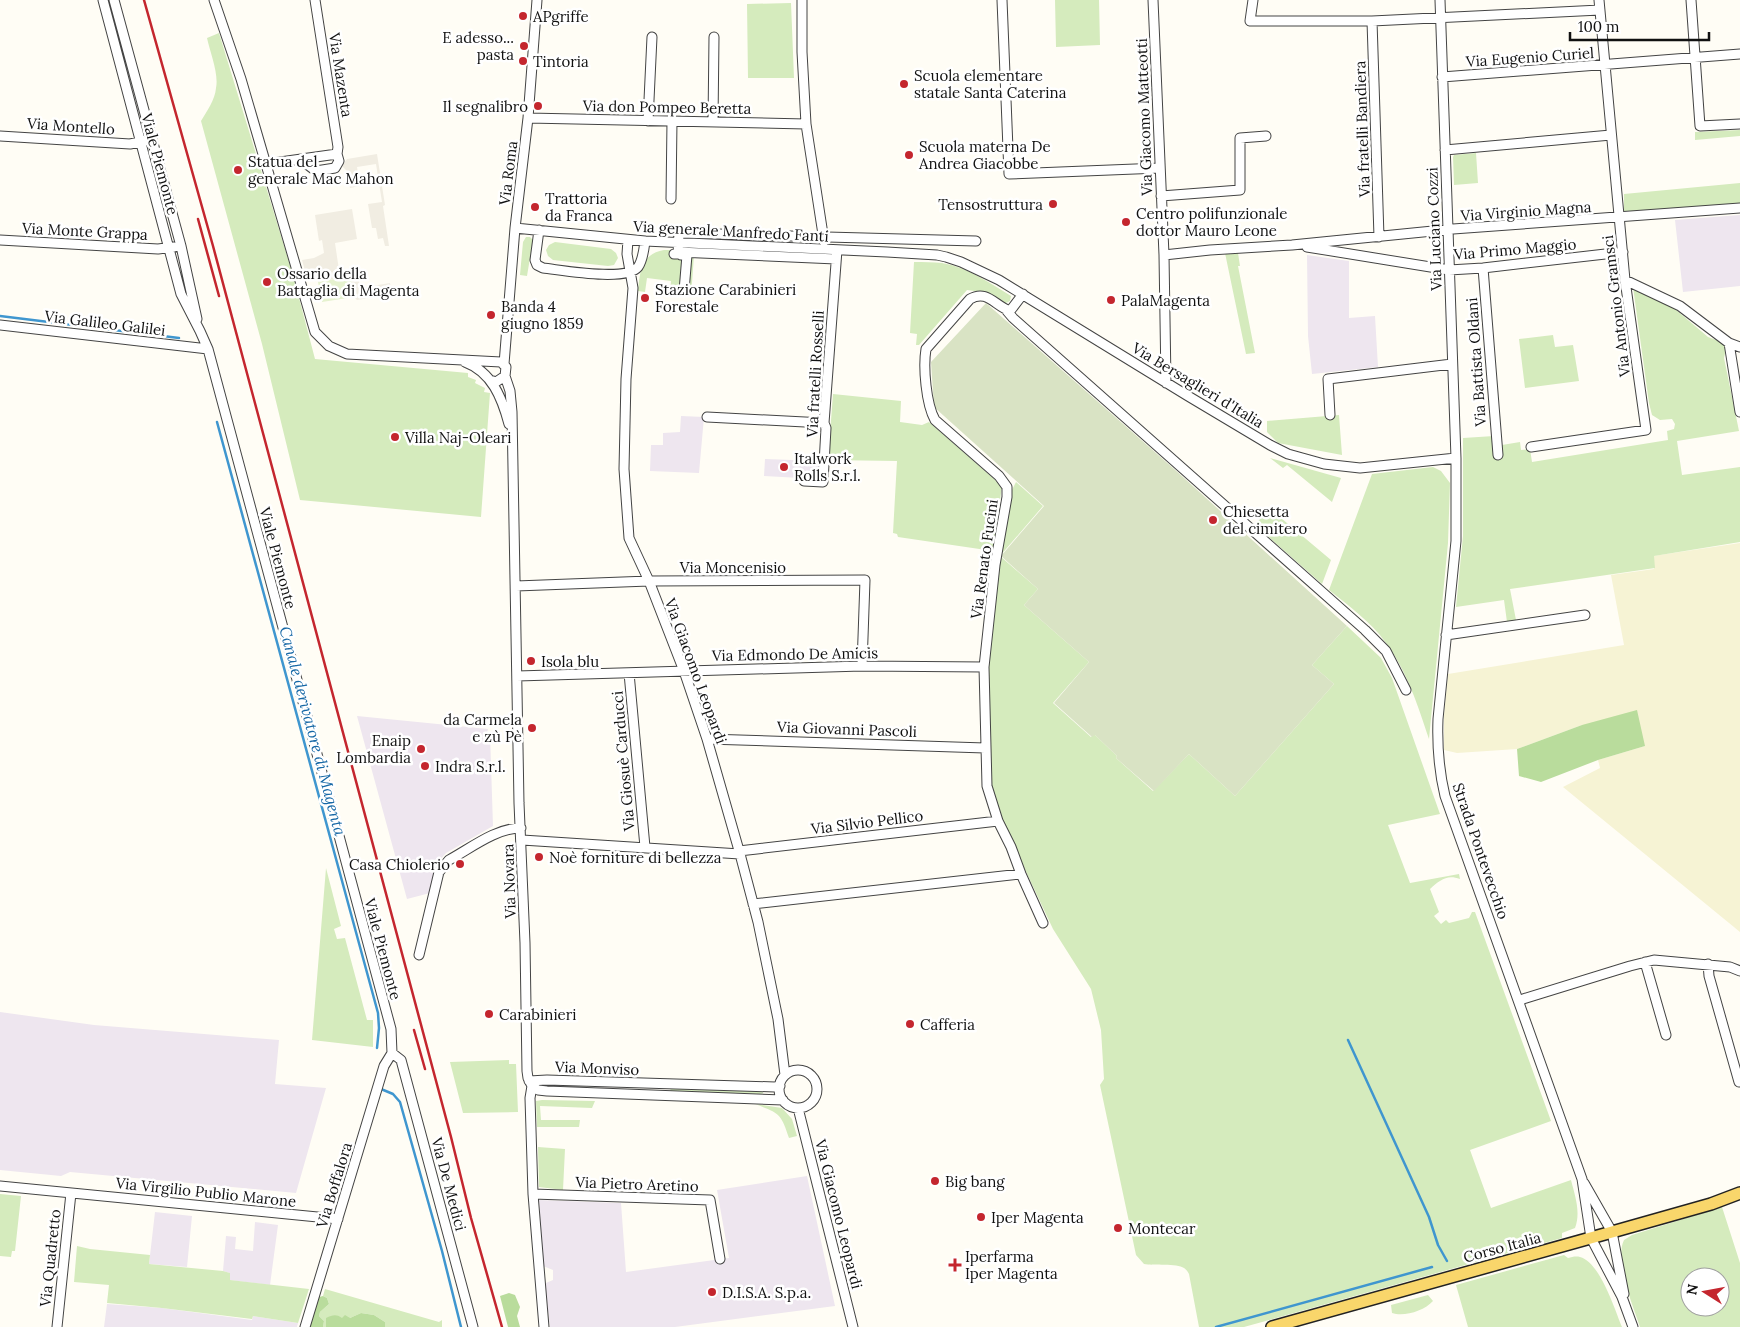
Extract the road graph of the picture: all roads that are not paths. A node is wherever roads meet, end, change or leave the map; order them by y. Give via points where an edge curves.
1 (103, 0) edge
2 (114, 0) edge
3 (214, 0) edge
4 (315, 0) edge
5 (537, 0) edge
6 (802, 0) edge
7 (1002, 0) edge
8 (1153, 0) edge
9 (1253, 0) edge
10 (1440, 0) edge
11 (1599, 0) edge
12 (1691, 0) edge
13 (1600, 10) junction
14 (1440, 18) junction
15 (1372, 20) junction
16 (652, 37) dead end
17 (714, 37) dead end
18 (1740, 54) edge
19 (1695, 58) junction
20 (1605, 66) junction
21 (1442, 77) junction
22 (528, 118) junction
23 (648, 121) junction
24 (672, 121) junction
25 (713, 122) junction
26 (806, 124) junction
27 (1740, 124) edge
28 (1611, 135) junction
29 (0, 136) edge
30 (1266, 136) dead end
31 (152, 139) junction
32 (140, 142) junction
33 (1445, 150) junction
34 (336, 154) junction
35 (306, 159) junction
36 (266, 164) junction
37 (1160, 168) junction
38 (1162, 196) junction
39 (671, 200) dead end
40 (1740, 208) edge
41 (1620, 218) junction
42 (515, 228) junction
43 (539, 230) junction
44 (1447, 230) junction
45 (791, 236) junction
46 (824, 237) junction
47 (1380, 237) junction
48 (0, 240) edge
49 (628, 240) junction
50 (645, 241) junction
51 (976, 241) dead end
52 (1292, 245) junction
53 (181, 246) junction
54 (790, 247) junction
55 (169, 249) junction
56 (826, 249) junction
57 (677, 251) junction
58 (1622, 252) junction
59 (837, 254) junction
60 (1164, 255) junction
61 (790, 257) junction
62 (946, 257) joint
63 (1483, 268) junction
64 (1449, 270) junction
65 (631, 272) junction
66 (1625, 280) junction
67 (684, 291) dead end
68 (1023, 294) junction
69 (1007, 310) junction
70 (0, 325) edge
71 (200, 331) junction
72 (1729, 343) junction
73 (1740, 347) edge
74 (208, 349) junction
75 (458, 359) junction
76 (497, 362) junction
77 (1452, 364) junction
78 (505, 376) junction
79 (488, 377) junction
80 (1166, 383) junction
81 (1740, 412) edge
82 (1330, 415) dead end
83 (708, 417) dead end
84 (824, 423) junction
85 (512, 433) junction
86 (1532, 447) dead end
87 (1498, 455) dead end
88 (1456, 458) junction
89 (804, 481) dead end
90 (649, 581) junction
91 (516, 586) junction
92 (1585, 615) dead end
93 (1446, 635) junction
94 (862, 666) junction
95 (984, 666) junction
96 (684, 671) junction
97 (628, 673) junction
98 (517, 676) junction
99 (1406, 690) dead end
100 (707, 738) junction
101 (985, 748) junction
102 (998, 821) junction
103 (521, 828) junction
104 (522, 840) junction
105 (645, 847) junction
106 (740, 852) junction
107 (1021, 874) junction
108 (753, 904) junction
109 (1043, 923) dead end
110 (419, 956) dead end
111 (1645, 962) junction
112 (1708, 964) junction
113 (1740, 972) edge
114 (1519, 1002) junction
115 (1666, 1036) dead end
116 (392, 1053) junction
117 (785, 1076) junction
118 (1739, 1082) edge
119 (530, 1084) junction
120 (665, 1084) junction
121 (780, 1086) junction
122 (664, 1095) junction
123 (783, 1100) junction
124 (798, 1108) junction
125 (1582, 1179) junction
126 (0, 1186) edge
127 (71, 1193) junction
128 (1740, 1193) edge
129 (533, 1194) junction
130 (338, 1219) junction
131 (1612, 1232) junction
132 (1591, 1238) junction
133 (720, 1259) dead end
134 (1628, 1315) junction
135 (57, 1327) edge
136 (306, 1327) edge
137 (473, 1327) edge
138 (544, 1327) edge
139 (853, 1327) edge
140 (1272, 1327) edge
141 (1633, 1327) edge

1 - 32 street, Viale Piemonte
2 - 31 street, Viale Piemonte
3 - 36 street
4 - 34 street, Via Mazenta via 338,147
5 - 22 street, Via Roma
6 - 26 street
7 - 37 street via 1009,174
8 - 37 street, Via Giacomo Matteotti
9 - 15 street via 1250,21
10 - 14 street, Via Luciano Cozzi
11 - 13 street, Via Antonio Gramsci
12 - 19 street
13 - 14 street
13 - 20 street, Via Antonio Gramsci
14 - 15 street
14 - 21 street, Via Luciano Cozzi
15 - 47 street, Via fratelli Bandiera
16 - 23 street
17 - 25 street
18 - 19 street, Via Eugenio Curiel
19 - 20 street, Via Eugenio Curiel
19 - 27 street via 1700,126
20 - 21 street, Via Eugenio Curiel
20 - 28 street, Via Antonio Gramsci
21 - 33 street, Via Luciano Cozzi
22 - 23 street, Via don Pompeo Beretta
22 - 42 street, Via Roma
23 - 24 street, Via don Pompeo Beretta
24 - 25 street, Via don Pompeo Beretta
24 - 39 street
25 - 26 street, Via don Pompeo Beretta
26 - 46 street
28 - 33 street
28 - 41 street, Via Antonio Gramsci
29 - 32 street, Via Montello
30 - 38 street via 1240,138 1240,190
31 - 32 street, Via Montello
31 - 53 street, Viale Piemonte
32 - 55 street, Viale Piemonte
33 - 44 street, Via Luciano Cozzi
34 - 35 street
34 - 35 street via 339,161 335,168 316,171
35 - 36 street
36 - 75 street via 311,320 322,340 348,354
37 - 38 street, Via Giacomo Matteotti
38 - 60 street, Via Giacomo Matteotti
40 - 41 street, Via Virginio Magna
41 - 44 street, Via Virginio Magna
41 - 58 street, Via Antonio Gramsci
42 - 43 street, Via generale Manfredo Fanti
42 - 76 street, Via Roma via 505,349
43 - 49 street, Via generale Manfredo Fanti
43 - 65 street via 537,266 612,275
44 - 47 street, Via Virginio Magna
44 - 64 street, Via Luciano Cozzi
45 - 46 street
45 - 54 street
45 - 57 street via 679,233
46 - 51 street
46 - 56 street
47 - 52 street, Via Virginio Magna
48 - 55 street, Via Monte Grappa
49 - 50 street, Via generale Manfredo Fanti
49 - 65 street, Via Giacomo Leopardi
50 - 57 street, Via generale Manfredo Fanti
50 - 65 street via 638,268
52 - 60 street, Via Virginio Magna
52 - 64 street, Via Primo Maggio
53 - 55 street, Via Monte Grappa
53 - 71 street, Viale Piemonte
54 - 56 street, Via generale Manfredo Fanti
54 - 57 street, Via generale Manfredo Fanti
54 - 61 street
55 - 71 street, Viale Piemonte via 181,294
56 - 59 street, Via generale Manfredo Fanti
57 - 61 street
57 - 67 street via 687,255
58 - 63 street, Via Primo Maggio
58 - 66 street, Via Antonio Gramsci
59 - 61 street
59 - 62 street, Via generale Manfredo Fanti
59 - 84 street, Via fratelli Rosselli
60 - 80 street, Via Giacomo Matteotti
62 - 68 street, Via Bersaglieri d'Italia
63 - 64 street, Via Primo Maggio
63 - 87 street, Via Battista Oldani
64 - 77 street, Via Luciano Cozzi
65 - 90 street, Via Giacomo Leopardi via 633,288 624,469 629,538
66 - 72 street via 1680,306
66 - 86 street, Via Antonio Gramsci via 1646,430
68 - 69 street via 1013,308
68 - 80 street, Via Bersaglieri d'Italia
69 - 95 street, Via Renato Fucini via 986,296 972,297 925,354 926,384 935,420 999,476 1008,491 995,566
69 - 99 street, Via Renato Fucini via 1365,630 1386,651
70 - 74 street, Via Galileo Galilei
71 - 74 street, Viale Piemonte
72 - 73 street
72 - 81 street
74 - 116 street, Viale Piemonte via 391,1029
75 - 76 street
75 - 79 street via 475,366
76 - 78 street via 506,370
76 - 79 street via 486,367
77 - 82 street via 1328,379
77 - 88 street, Via Luciano Cozzi
78 - 79 street via 500,381
78 - 85 street, Via Novara via 510,391
79 - 85 street, Via Novara via 500,397
80 - 88 street, Via Bersaglieri d'Italia via 1270,445 1302,459 1373,468
83 - 84 street
84 - 89 street, Via fratelli Rosselli via 823,482
85 - 91 street, Via Novara
88 - 93 street, Strada Pontevecchio via 1456,541
90 - 91 street, Via Moncenisio
90 - 94 street, Via Moncenisio via 865,580
90 - 96 street, Via Giacomo Leopardi
91 - 98 street, Via Novara
92 - 93 street
93 - 114 street, Strada Pontevecchio via 1437,741 1444,792
94 - 95 street, Via Edmondo De Amicis
94 - 96 street, Via Edmondo De Amicis
95 - 101 street, Via Renato Fucini
96 - 97 street, Via Edmondo De Amicis
96 - 100 street, Via Giacomo Leopardi
97 - 98 street, Via Edmondo De Amicis
97 - 105 street, Via Giosuè Carducci
98 - 103 street, Via Novara
100 - 101 street, Via Giovanni Pascoli
100 - 106 street, Via Giacomo Leopardi
101 - 102 street, Via Renato Fucini via 987,786
102 - 106 street, Via Silvio Pellico
102 - 107 street, Via Renato Fucini
103 - 104 street, Via Novara
103 - 110 street via 496,834 443,866
104 - 105 street, Via Silvio Pellico
104 - 119 street, Via Novara
105 - 106 street, Via Silvio Pellico
106 - 108 street, Via Giacomo Leopardi
107 - 108 street
107 - 109 street, Via Renato Fucini
108 - 117 street, Via Giacomo Leopardi via 770,980
111 - 112 street
111 - 114 street
111 - 115 street
112 - 113 street
112 - 118 street
114 - 125 street, Strada Pontevecchio
116 - 130 street, Via Boffalora via 384,1066
116 - 137 street, Via De Medici via 401,1060
117 - 121 street
117 - 124 street via 801,1070 816,1084 816,1094 811,1102
119 - 120 street, Via Monviso via 547,1080
119 - 122 street, Via Monviso via 538,1090 547,1091
119 - 129 street, Via Novara
120 - 121 street, Via Monviso
120 - 122 street
121 - 123 street
122 - 123 street, Via Monviso
123 - 124 street
124 - 139 street, Via Giacomo Leopardi
125 - 131 street, Strada Pontevecchio
125 - 132 street, Strada Pontevecchio
126 - 127 street, Via Virgilio Publio Marone
127 - 130 street, Via Virgilio Publio Marone
127 - 135 street, Via Quadretto
128 - 131 main road, Corso Italia
129 - 133 street, Via Pietro Aretino via 710,1200
129 - 138 street, Via Novara
130 - 136 street, Via Boffalora
131 - 132 main road, Corso Italia
131 - 134 street, Strada Pontevecchio
132 - 134 street
132 - 140 main road, Corso Italia
134 - 141 street

